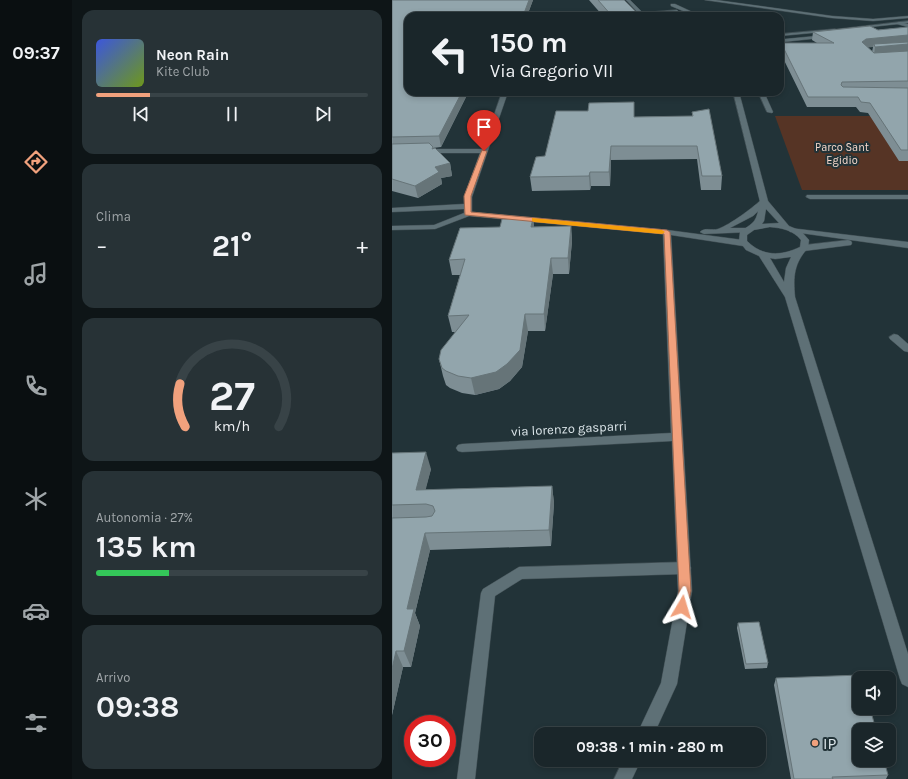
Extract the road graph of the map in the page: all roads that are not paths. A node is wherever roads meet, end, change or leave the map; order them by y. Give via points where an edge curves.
1 (628, 0) edge
2 (707, 0) edge
3 (671, 4) junction
4 (677, 11) joint
5 (639, 12) edge
6 (668, 12) edge
7 (683, 12) edge
8 (690, 12) edge
9 (908, 17) edge
10 (908, 22) edge
11 (899, 23) junction
12 (908, 27) edge
13 (784, 29) edge
14 (901, 29) edge
15 (833, 30) junction
16 (895, 30) edge
17 (784, 36) edge
18 (784, 41) edge
19 (504, 96) edge
20 (737, 96) edge
21 (763, 96) edge
22 (770, 112) dead end
23 (484, 151) junction
24 (415, 152) edge
25 (810, 197) dead end
26 (908, 197) edge
27 (764, 202) junction
28 (392, 210) edge
29 (468, 210) junction
30 (392, 228) edge
31 (751, 228) junction
32 (790, 228) junction
33 (667, 232) junction
34 (716, 232) junction
35 (885, 242) junction
36 (743, 243) junction
37 (908, 244) edge
38 (802, 250) junction
39 (762, 254) junction
40 (790, 297) junction
41 (894, 337) dead end
42 (908, 349) edge
43 (677, 437) junction
44 (462, 448) dead end
45 (684, 568) junction
46 (908, 679) edge
47 (648, 727) edge
48 (629, 767) edge
49 (466, 779) edge
50 (623, 779) edge

1 - 5 street
2 - 9 street via 832,17 873,20
3 - 4 street
3 - 7 street
3 - 8 street
4 - 6 street
10 - 11 street
11 - 12 street
11 - 15 street
12 - 14 street
13 - 15 street
15 - 17 street
16 - 18 street
19 - 23 street
20 - 27 street
21 - 22 street
23 - 24 street
23 - 29 street via 468,196
25 - 26 street
27 - 31 street via 760,221
27 - 32 street
27 - 34 street via 750,214
28 - 29 street
29 - 30 street via 436,227
29 - 33 street
31 - 32 street via 770,225
31 - 34 street
31 - 36 street via 743,234
32 - 35 street
32 - 38 street via 803,236 805,244
33 - 34 street
33 - 36 street
33 - 43 street
35 - 37 street
35 - 38 street via 829,244
36 - 39 street via 747,248
38 - 39 street via 779,256
38 - 40 street via 790,266
39 - 40 street
40 - 46 street
41 - 42 street
43 - 44 street, via lorenzo gasparri
43 - 45 street
45 - 47 street via 685,591 669,684
45 - 49 street via 519,573 488,593
48 - 50 street

